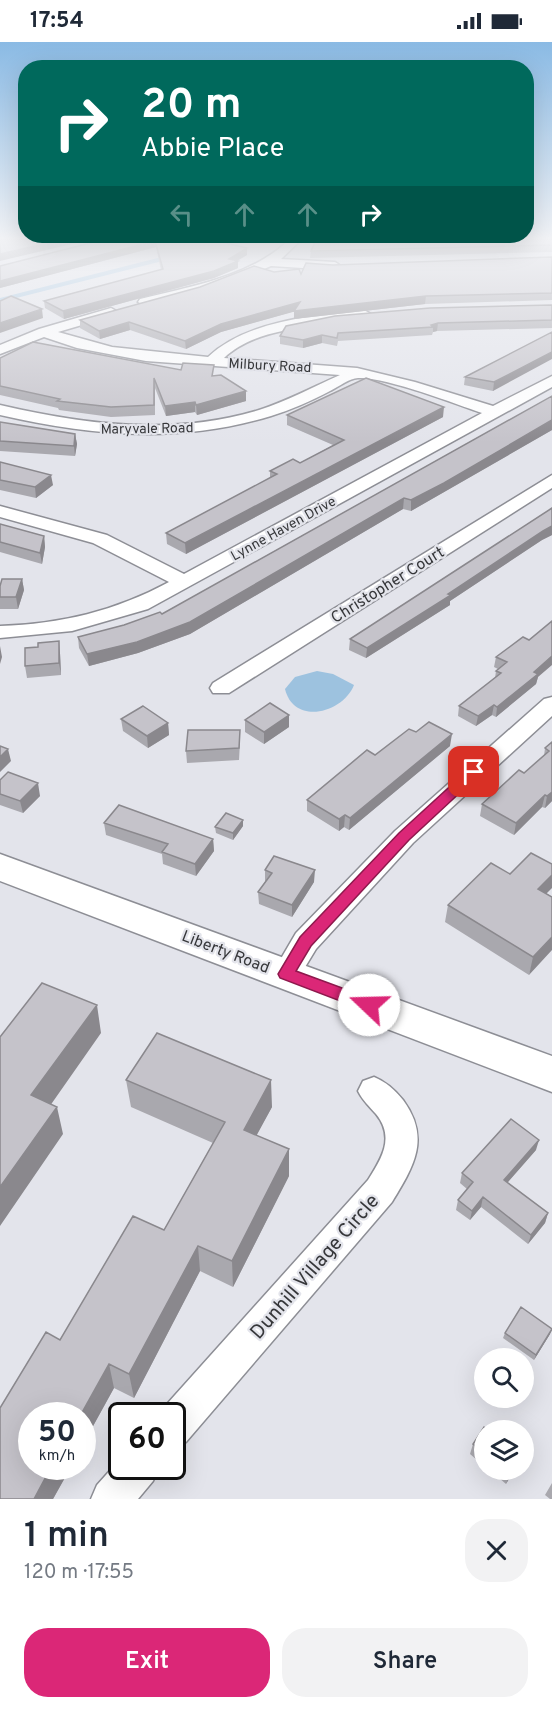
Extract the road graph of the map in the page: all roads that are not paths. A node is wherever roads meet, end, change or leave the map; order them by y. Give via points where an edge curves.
1 (126, 307) edge
2 (376, 314) edge
3 (44, 332) junction
4 (0, 350) edge
5 (213, 361) junction
6 (357, 372) junction
7 (552, 381) edge
8 (0, 410) edge
9 (494, 412) junction
10 (552, 480) edge
11 (0, 511) edge
12 (185, 582) junction
13 (0, 632) edge
14 (221, 688) dead end
15 (552, 704) edge
16 (0, 867) edge
17 (286, 974) junction
18 (552, 1074) edge
19 (374, 1091) dead end
20 (186, 1412) edge
21 (128, 1480) edge
22 (111, 1499) edge

1 - 3 street
2 - 5 street via 293,325 225,348
3 - 4 street
3 - 5 street, Milbury Road via 114,352
5 - 6 street, Milbury Road
6 - 8 street, Maryvale Road via 265,413 188,429 100,430
6 - 9 street, Milbury Road via 429,389
7 - 9 street, Lynne Haven Drive
9 - 12 street, Lynne Haven Drive
10 - 14 street, Christopher Court
11 - 12 street via 100,539
12 - 13 street, Lynne Haven Drive via 112,616 47,630
15 - 17 street via 404,837 306,941
16 - 17 main road, Liberty Road
17 - 18 main road, Liberty Road
19 - 20 street, Dunhill Village Circle via 393,1109 400,1124 404,1142 398,1163 380,1191
21 - 22 street

